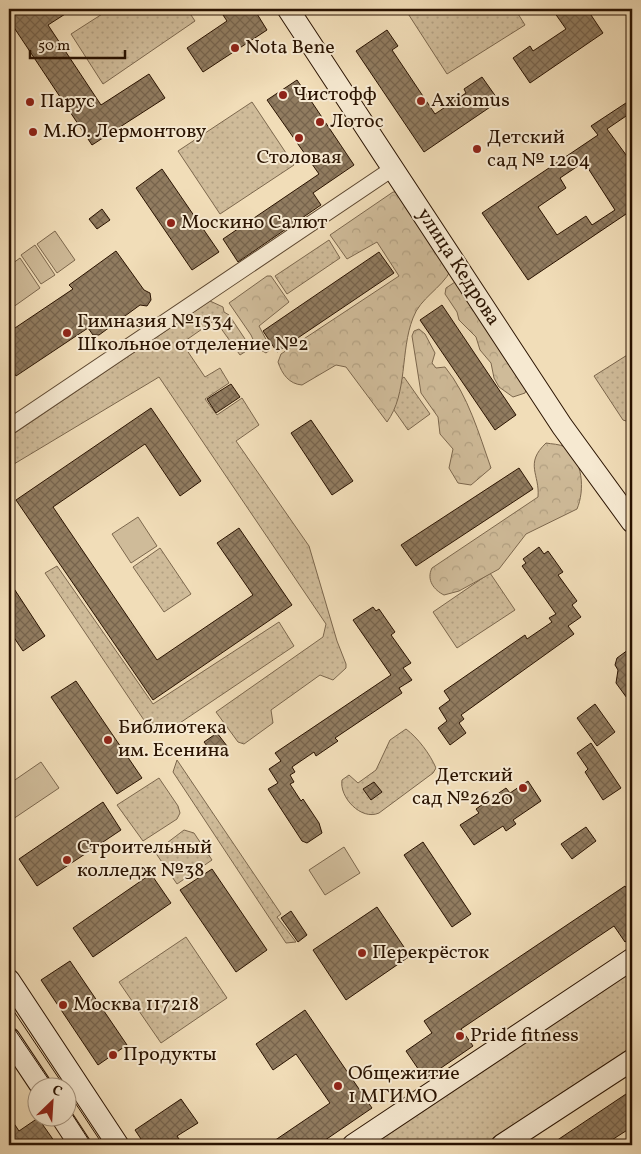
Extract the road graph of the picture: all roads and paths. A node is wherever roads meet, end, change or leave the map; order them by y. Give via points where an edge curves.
1 (288, 9) edge
2 (392, 168) junction
3 (9, 427) edge
4 (632, 522) edge
5 (632, 959) edge
6 (9, 980) edge
7 (9, 1038) edge
8 (632, 1060) edge
9 (34, 1076) edge
10 (68, 1126) edge
11 (80, 1145) edge
12 (118, 1145) edge
13 (353, 1145) edge
14 (502, 1145) edge

1 - 2 street, улица Кедрова
2 - 3 street
2 - 4 street, улица Кедрова via 562,426
5 - 13 street
6 - 12 street
7 - 9 street
8 - 14 street
10 - 11 street

